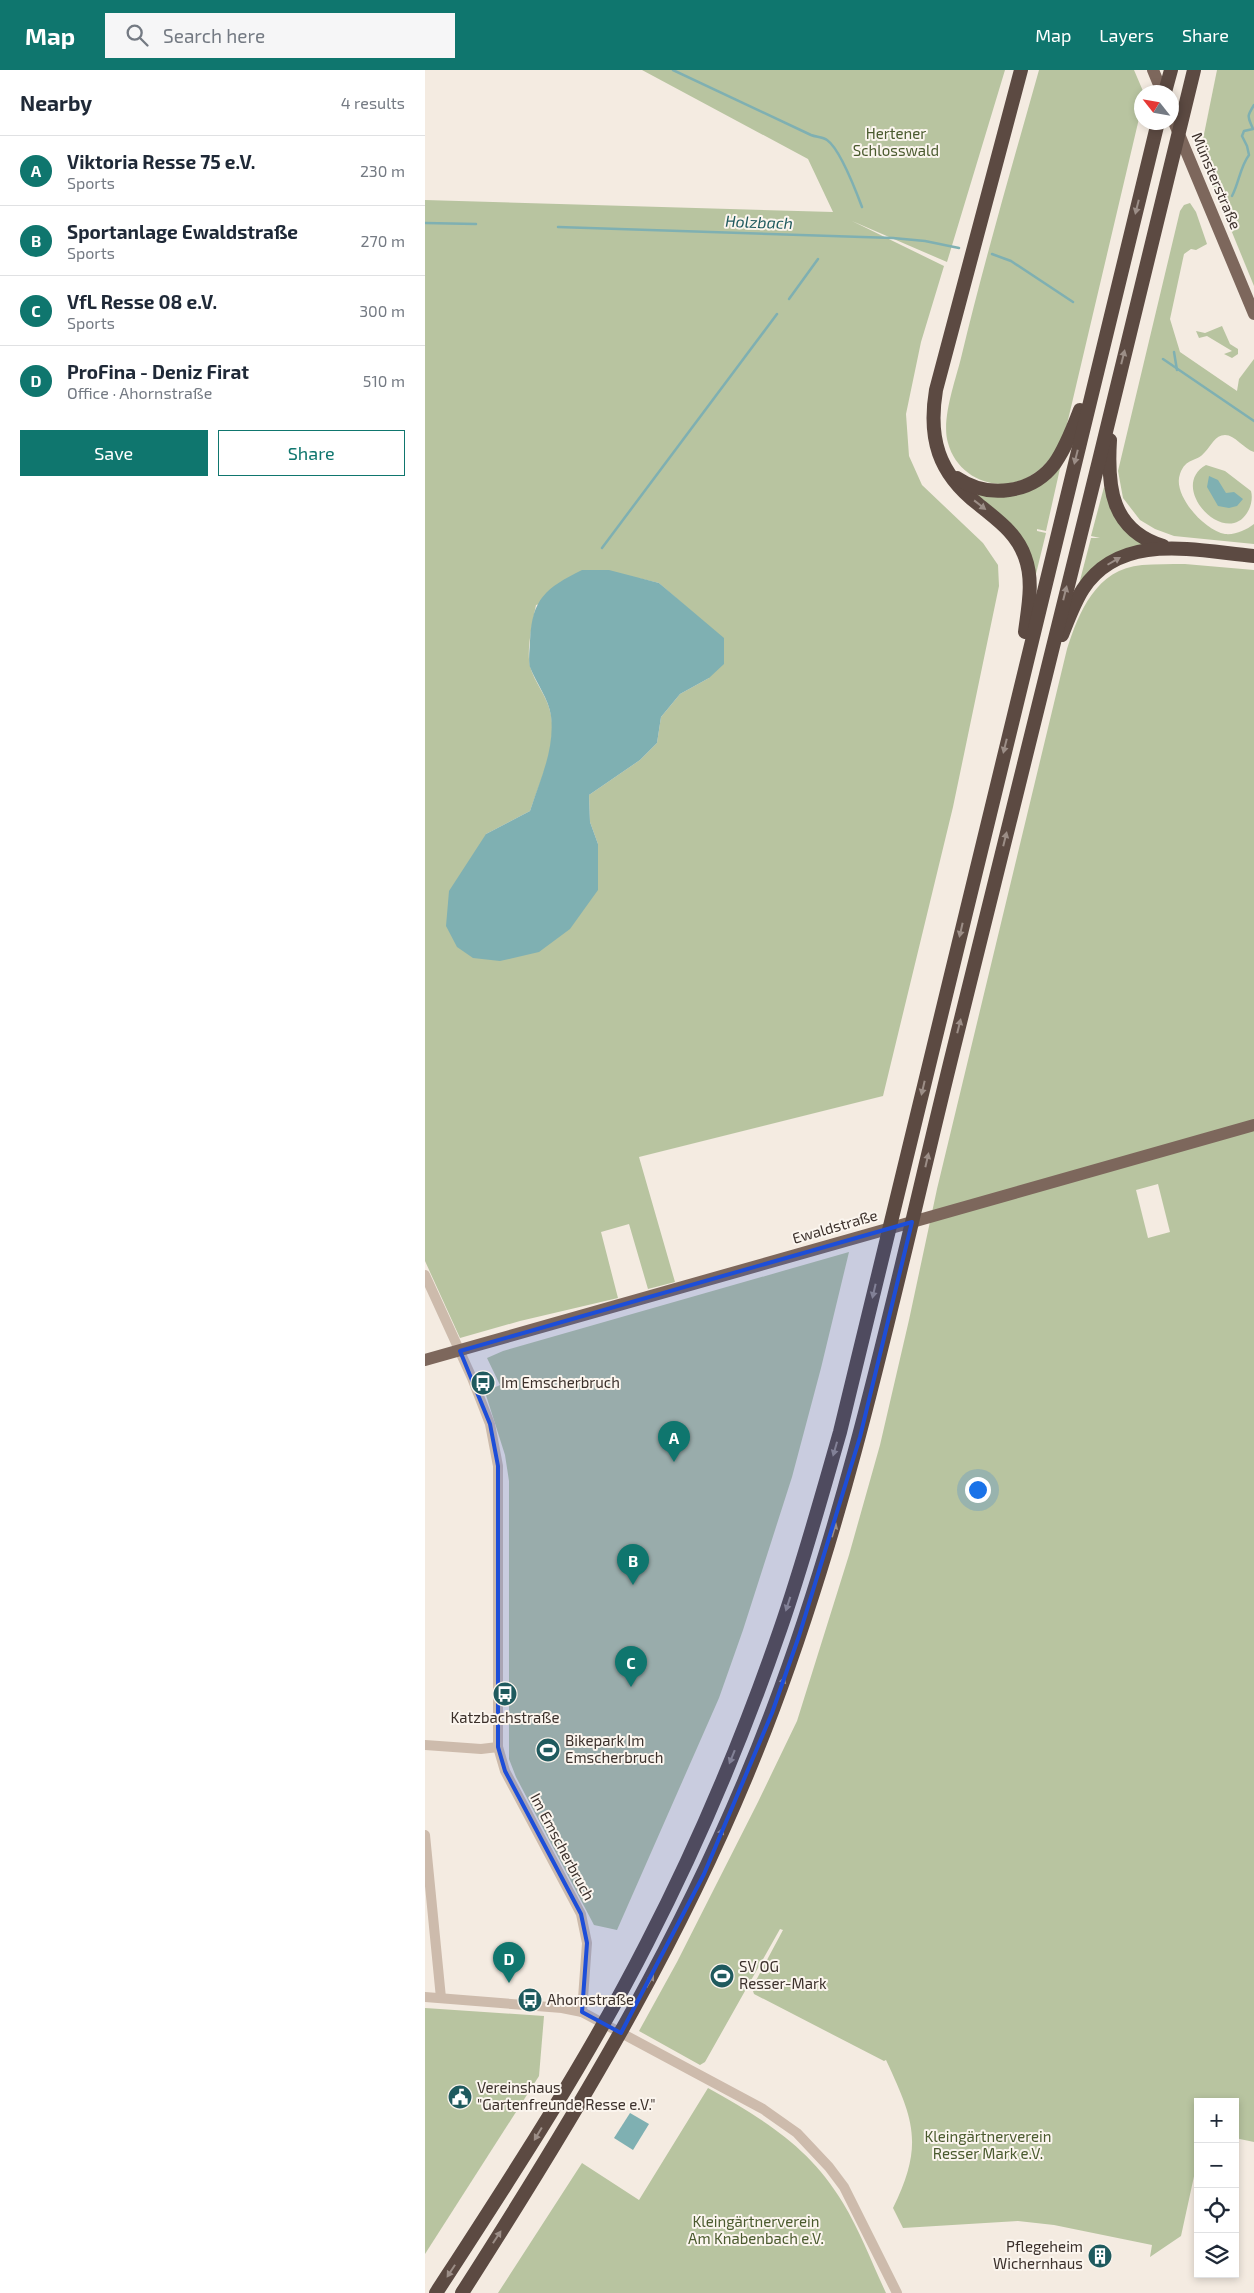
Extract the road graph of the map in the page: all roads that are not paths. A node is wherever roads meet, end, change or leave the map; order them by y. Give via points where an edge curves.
1 (1021, 70) edge
2 (1153, 70) edge
3 (1171, 70) edge
4 (1194, 70) edge
5 (1160, 85) edge
6 (1166, 85) edge
7 (1156, 130) edge
8 (1177, 130) edge
9 (1254, 314) edge
10 (1096, 375) junction
11 (1112, 404) junction
12 (947, 470) junction
13 (1173, 549) junction
14 (1254, 556) edge
15 (1045, 675) junction
16 (1017, 698) junction
17 (1254, 1125) edge
18 (425, 1275) edge
19 (460, 1351) junction
20 (425, 1360) edge
21 (425, 1745) edge
22 (498, 1747) junction
23 (425, 1835) edge
24 (426, 1867) edge
25 (425, 1996) edge
26 (441, 1998) junction
27 (581, 2012) junction
28 (436, 2293) edge
29 (462, 2293) edge
30 (897, 2293) edge

1 - 12 highway via 936,390 933,433
2 - 5 main road
3 - 6 highway
11 -> 4 highway
7 -> 10 highway
8 - 9 main road, Münsterstraße
10 - 12 highway via 1062,451 1054,464 1031,484 987,491 965,483
10 -> 16 highway
11 - 13 highway via 1108,468 1111,496 1135,531 1146,539
15 -> 11 highway
12 -> 16 highway via 966,494 1006,526 1026,558 1030,585
13 - 14 highway
15 -> 13 highway via 1076,602 1093,577 1116,559 1130,553
29 -> 15 highway via 617,2042 665,1954 772,1713 830,1544 861,1437
16 -> 28 highway via 840,1432 810,1537 762,1680 685,1866 646,1944 515,2171
17 - 19 main road, Ewaldstraße
18 - 19 street, Im Emscherbruch
19 - 20 main road, Ewaldstraße
19 - 22 street, Im Emscherbruch via 490,1424 498,1466
21 - 22 street
22 - 27 street, Im Emscherbruch via 505,1771 581,1914 587,1943
23 - 24 street
24 - 26 street
25 - 26 street
26 - 27 street
27 - 30 street via 763,2110 797,2133 844,2187

